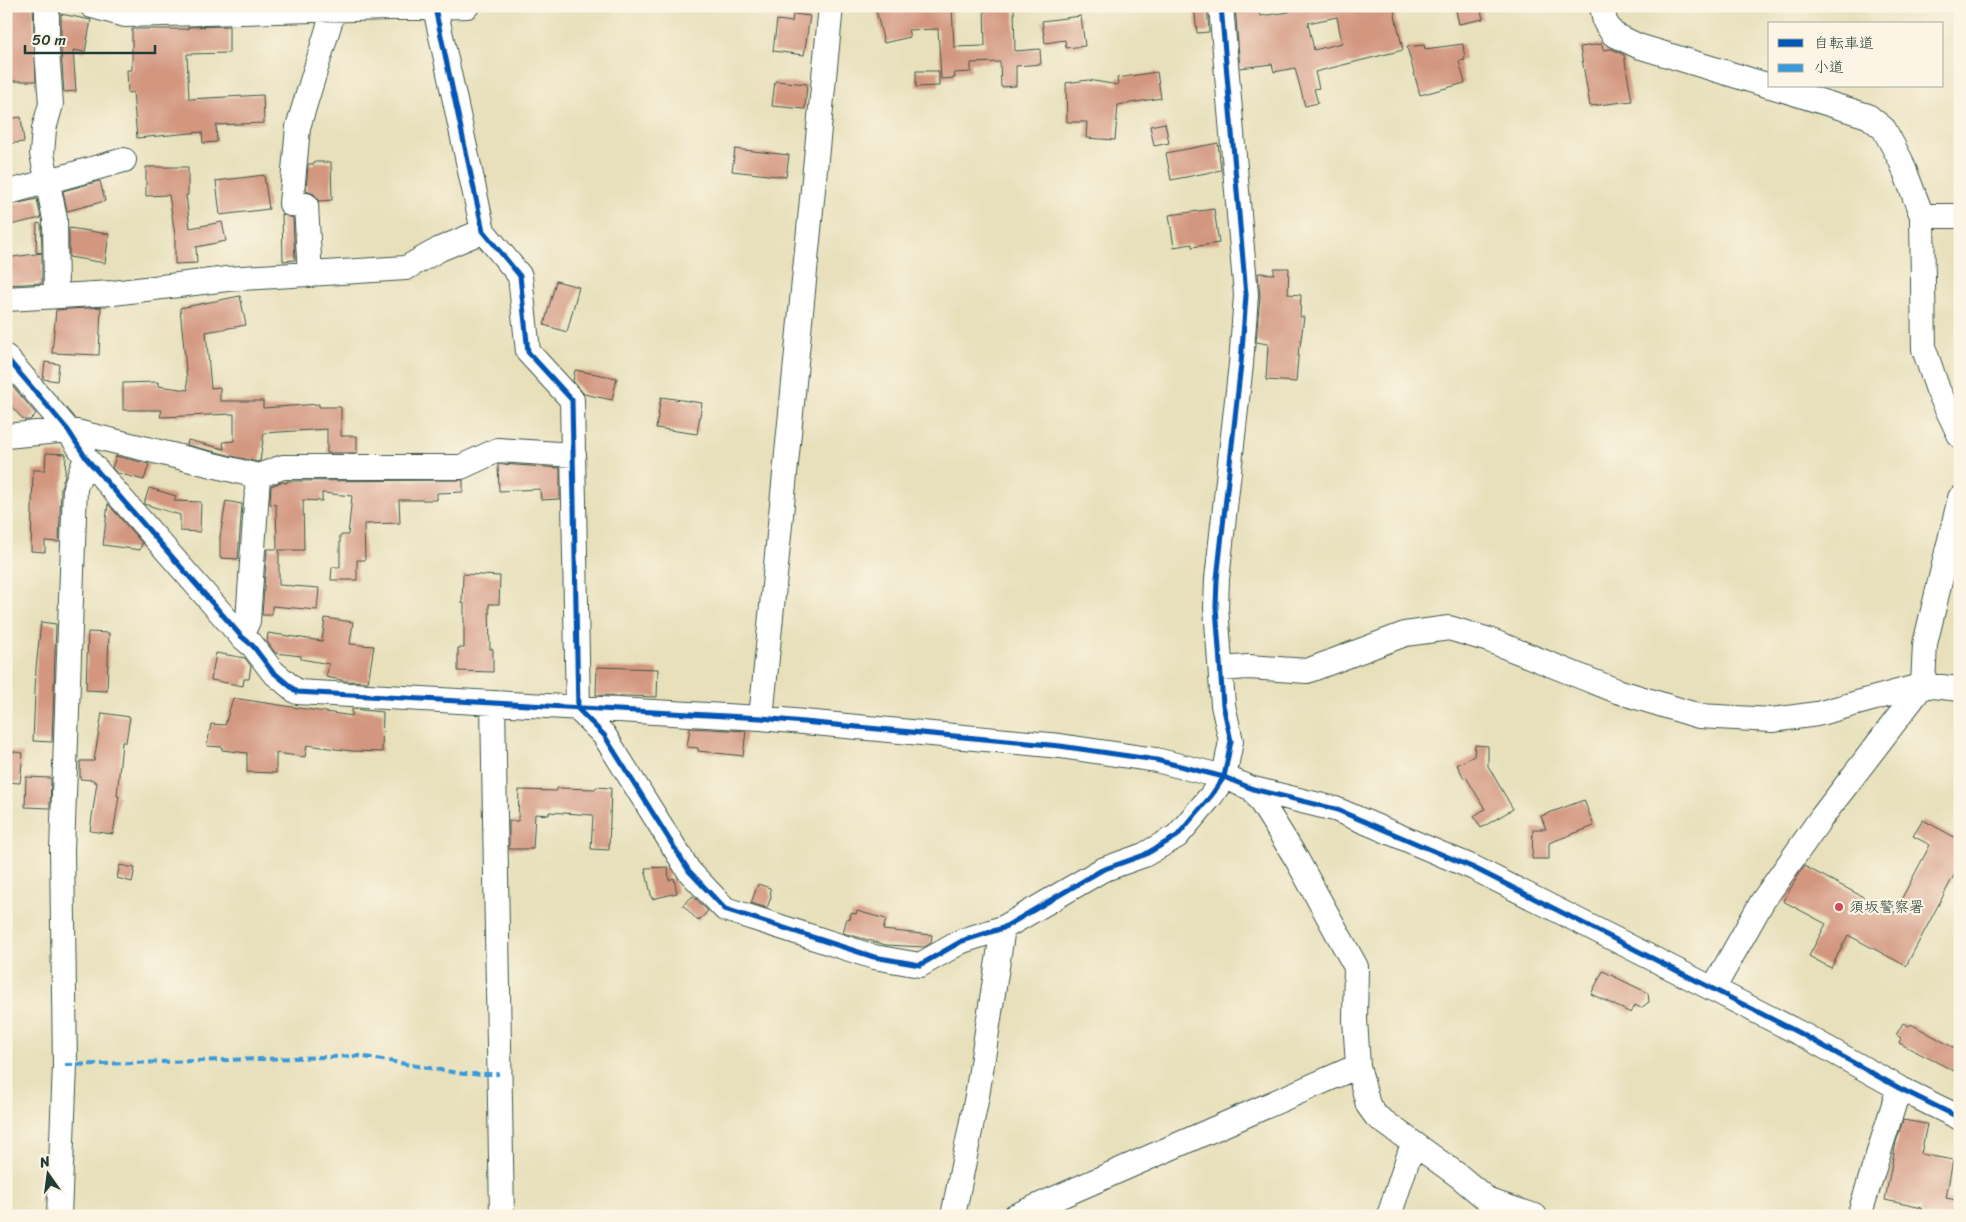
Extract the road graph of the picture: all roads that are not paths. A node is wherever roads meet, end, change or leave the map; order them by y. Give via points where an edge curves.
1 (47, 6) edge
2 (92, 6) edge
3 (467, 6) edge
4 (831, 6) edge
5 (1221, 6) edge
6 (1602, 6) edge
7 (435, 8) junction
8 (334, 9) junction
9 (1768, 85) edge
10 (1777, 88) edge
11 (124, 160) dead end
12 (48, 180) junction
13 (6, 193) edge
14 (1922, 216) junction
15 (1960, 216) edge
16 (483, 230) junction
17 (310, 275) junction
18 (56, 295) junction
19 (6, 299) edge
20 (6, 357) edge
21 (68, 430) junction
22 (6, 436) edge
23 (1960, 436) edge
24 (574, 455) junction
25 (86, 458) junction
26 (258, 476) junction
27 (1960, 498) edge
28 (241, 636) junction
29 (1220, 669) junction
30 (1923, 685) junction
31 (1960, 689) edge
32 (493, 704) junction
33 (578, 709) junction
34 (761, 718) junction
35 (1224, 777) junction
36 (1253, 789) junction
37 (1003, 928) junction
38 (1713, 989) junction
39 (1358, 1066) junction
40 (1899, 1088) junction
41 (1960, 1118) edge
42 (1413, 1143) junction
43 (59, 1216) edge
44 (502, 1216) edge
45 (953, 1216) edge
46 (1015, 1216) edge
47 (1389, 1216) edge
48 (1535, 1216) edge
49 (1859, 1216) edge

1 - 12 street via 51,104 42,154
2 - 8 street via 125,14
3 - 7 street
4 - 34 street
5 - 29 street via 1246,296 1217,578
6 - 9 street via 1605,22 1613,34 1638,46
7 - 8 street
7 - 16 street
8 - 17 street via 298,127 291,204 306,205
10 - 14 street via 1874,120 1884,129
11 - 12 street
12 - 13 street
12 - 18 street via 55,220
14 - 15 street
14 - 23 street via 1924,349 1938,390
16 - 17 street via 406,268
16 - 24 street via 520,276 528,352 572,400
17 - 18 street via 227,279 113,293
18 - 19 street
20 - 21 street
21 - 22 street
21 - 25 street
21 - 26 street
24 - 26 street via 498,450 461,467 283,467
24 - 33 street
25 - 28 street
25 - 43 street via 76,488 63,821 65,1065
26 - 28 street via 248,621
27 - 30 street via 1925,644
28 - 32 street via 272,671 298,692
29 - 30 street via 1248,667 1307,672 1405,634 1449,628 1489,640 1617,691 1699,716 1772,720 1817,714
29 - 35 street via 1231,741
30 - 31 street
30 - 38 street via 1821,818 1762,902
32 - 33 street
32 - 44 street
33 - 34 street
33 - 37 street via 604,736 689,871 726,909 874,957 920,965 962,941
34 - 35 street via 1060,746 1156,760
35 - 36 street
35 - 37 street via 1177,836 1144,855 1102,870
36 - 38 street via 1335,809 1474,868
36 - 39 street via 1296,858 1356,967
37 - 45 street via 977,1096
38 - 40 street
39 - 42 street via 1368,1104 1376,1116
39 - 46 street
40 - 41 street
40 - 49 street
42 - 47 street
42 - 48 street via 1489,1201

